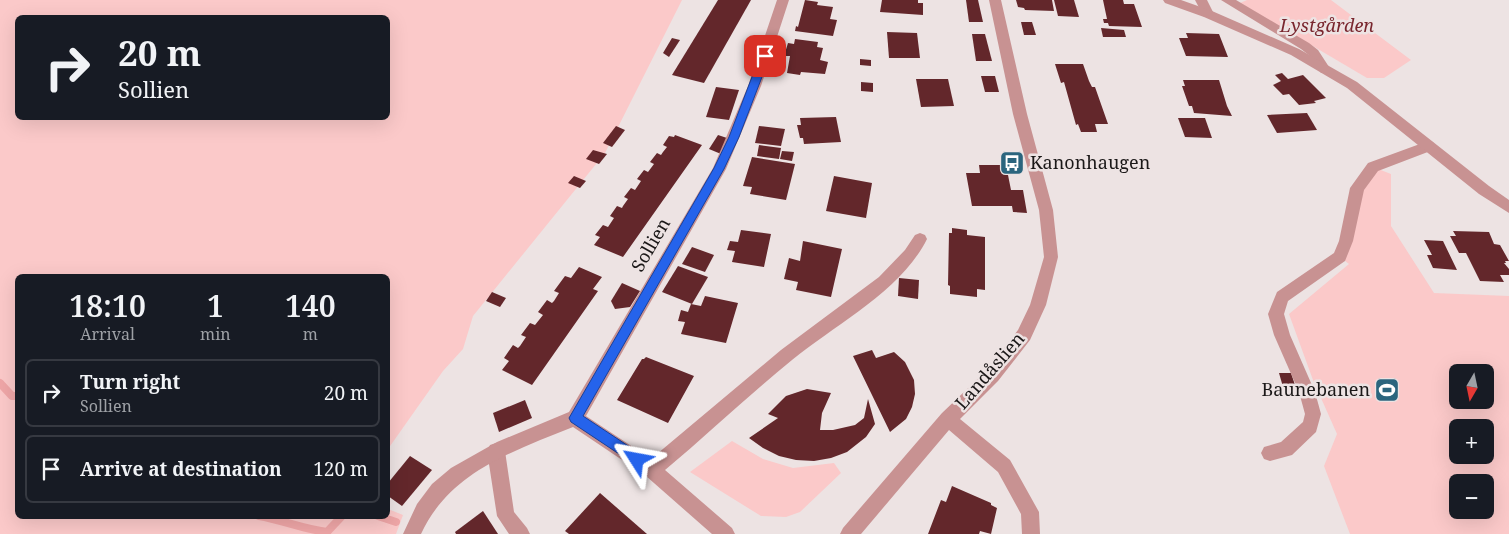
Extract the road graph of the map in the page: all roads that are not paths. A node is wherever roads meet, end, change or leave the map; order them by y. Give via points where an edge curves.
1 (784, 0) edge
2 (995, 0) edge
3 (1169, 0) edge
4 (1201, 0) edge
5 (1227, 0) edge
6 (1208, 14) junction
7 (1326, 70) junction
8 (1428, 146) junction
9 (1509, 208) edge
10 (920, 239) dead end
11 (575, 418) junction
12 (948, 419) junction
13 (496, 451) junction
14 (1270, 453) dead end
15 (652, 470) junction
16 (412, 534) edge
17 (521, 534) edge
18 (726, 534) edge
19 (849, 534) edge
20 (1031, 534) edge

1 - 11 street, Sollien via 734,137 718,169
2 - 12 street, Landåslien via 1020,114 1046,210 1050,257 1038,305 1024,335 992,376
3 - 6 street
4 - 6 street
5 - 7 street via 1305,46
6 - 7 street via 1295,52
7 - 8 street via 1352,85
8 - 9 street
8 - 14 street via 1372,167 1357,188 1340,257 1282,297 1276,314 1313,414 1310,426 1286,449
10 - 15 street via 912,253 875,288 742,392
11 - 13 street
11 - 15 street
12 - 19 street, Landåslien
12 - 20 street via 1004,466 1030,512
13 - 16 street via 459,471 440,488 424,508
13 - 17 street via 506,516
15 - 18 street

